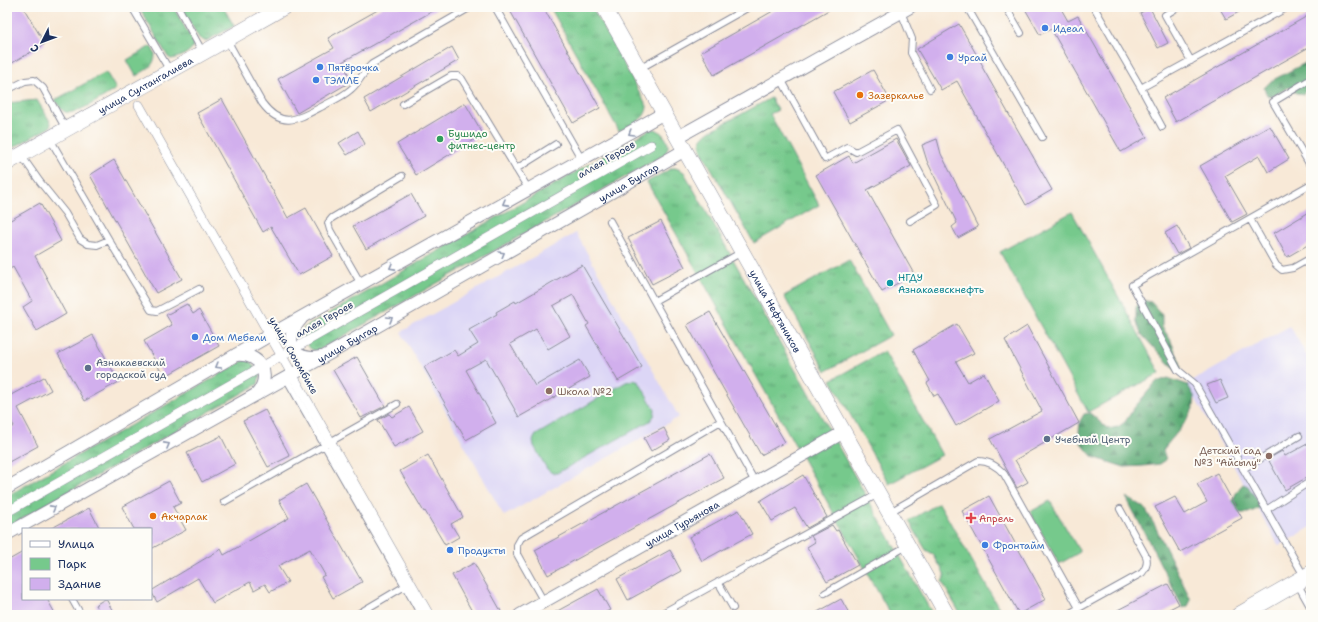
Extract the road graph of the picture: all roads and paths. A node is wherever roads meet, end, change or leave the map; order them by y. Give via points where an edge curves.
1 (132, 7) edge
2 (178, 7) edge
3 (284, 7) edge
4 (471, 7) edge
5 (495, 7) edge
6 (604, 7) edge
7 (749, 7) edge
8 (967, 7) edge
9 (1006, 7) edge
10 (1094, 7) edge
11 (1178, 7) edge
12 (1288, 7) edge
13 (905, 9) edge
14 (1021, 33) dead end
15 (226, 40) junction
16 (203, 53) junction
17 (1191, 61) junction
18 (639, 69) junction
19 (170, 71) junction
20 (781, 79) junction
21 (1311, 79) edge
22 (1141, 88) junction
23 (930, 89) dead end
24 (7, 90) edge
25 (403, 104) dead end
26 (139, 105) dead end
27 (664, 113) junction
28 (1162, 127) dead end
29 (66, 129) junction
30 (1042, 137) dead end
31 (50, 138) junction
32 (682, 143) junction
33 (556, 144) dead end
34 (651, 145) dead end
35 (21, 155) junction
36 (582, 160) junction
37 (7, 163) edge
38 (1311, 167) edge
39 (516, 169) junction
40 (402, 176) dead end
41 (1311, 184) edge
42 (529, 190) junction
43 (1250, 219) junction
44 (610, 220) dead end
45 (910, 221) dead end
46 (109, 240) junction
47 (742, 252) junction
48 (1311, 258) edge
49 (361, 284) junction
50 (199, 289) dead end
51 (654, 301) junction
52 (303, 317) junction
53 (270, 335) junction
54 (293, 349) junction
55 (236, 355) junction
56 (281, 356) junction
57 (325, 356) junction
58 (261, 367) junction
59 (289, 376) junction
60 (258, 394) junction
61 (397, 404) dead end
62 (721, 421) junction
63 (844, 432) junction
64 (1300, 436) dead end
65 (328, 444) junction
66 (1243, 469) junction
67 (1311, 481) edge
68 (755, 482) junction
69 (7, 488) edge
70 (878, 494) junction
71 (224, 502) dead end
72 (1120, 509) dead end
73 (1266, 510) junction
74 (7, 512) edge
75 (889, 513) junction
76 (31, 525) edge
77 (22, 528) edge
78 (7, 534) edge
79 (907, 546) junction
80 (1304, 578) edge
81 (718, 582) junction
82 (405, 586) junction
83 (825, 593) dead end
84 (73, 600) edge
85 (544, 602) junction
86 (733, 608) dead end
87 (1079, 608) junction
88 (1311, 608) edge
89 (533, 612) edge
90 (81, 615) edge
91 (356, 615) edge
92 (422, 615) edge
93 (429, 615) edge
94 (520, 615) edge
95 (659, 615) edge
96 (947, 615) edge
97 (1067, 615) edge
98 (1240, 615) edge

1 - 19 lane
2 - 16 lane
3 - 15 street, улица Султангалиева
4 - 15 lane via 372,64 345,95 305,116 286,120 268,112
5 - 36 lane
6 - 18 street, улица Нефтяников
7 - 18 lane
8 - 30 lane
9 - 14 lane
10 - 22 lane
11 - 17 lane via 1165,15
12 - 17 lane
13 - 20 street, улица Булгар
13 - 23 lane via 912,39 911,53
15 - 16 street, улица Султангалиева
16 - 19 street, улица Султангалиева
17 - 22 lane
18 - 27 street, улица Нефтяников
19 - 29 street, улица Султангалиева
20 - 32 street, улица Булгар
20 - 45 lane via 825,159 847,147 856,152 897,130 937,205
21 - 38 lane via 1273,102
22 - 28 lane
24 - 29 lane via 24,81 34,80 42,88
25 - 39 lane via 451,76 458,76
26 - 53 street, улица Сююмбике
27 - 32 street, улица Нефтяников
27 -> 36 street
29 - 31 street, улица Султангалиева
31 - 35 street, улица Султангалиева
31 - 46 lane
32 - 47 street, улица Нефтяников
57 -> 32 street, улица Булгар
33 - 39 lane
34 - 54 street, аллея Героев
35 - 37 street, улица Султангалиева
35 - 46 lane via 65,213 80,239 88,244 97,245
36 - 42 street
39 - 42 lane
40 - 49 lane via 332,218 328,223
41 - 43 lane
42 -> 49 street
43 - 48 lane via 1276,265 1282,270 1293,268
43 - 66 lane via 1132,285 1178,370 1195,384
44 - 51 lane
46 - 50 lane via 150,310 157,311
47 - 51 lane
47 - 63 street, улица Нефтяников
49 - 52 street
51 - 62 lane
52 - 53 street
52 - 54 street via 292,332
53 - 55 street
53 - 56 street, улица Сююмбике
54 - 56 street, аллея Героев
54 - 57 street via 301,357
55 - 58 street via 251,356
55 -> 69 street
56 - 58 street, аллея Героев
56 - 59 street, улица Сююмбике
57 - 59 street, улица Булгар
58 - 60 street via 264,371 264,382
58 - 74 street, аллея Героев
59 - 60 street, улица Булгар
59 - 65 street, улица Сююмбике
76 -> 60 street, улица Булгар
61 - 65 lane
62 - 68 lane
62 - 85 lane via 518,541 517,554
63 - 68 street, улица Гурьянова
63 - 70 street, улица Нефтяников
64 - 66 lane
65 - 71 lane
65 - 82 lane
65 - 93 street, улица Сююмбике
66 - 73 lane
67 - 73 lane
68 - 85 street, улица Гурьянова
70 - 75 street, улица Нефтяников
70 - 81 lane
72 - 87 lane via 1146,556 1145,569
73 - 80 lane
75 - 79 street, улица Нефтяников
75 - 87 lane via 978,461 992,463 1004,474
77 - 78 street, улица Булгар
79 - 83 lane
79 - 96 street, улица Нефтяников
80 - 88 lane
80 - 98 main road
81 - 86 lane
81 - 95 lane
82 - 91 lane
82 - 92 lane
84 - 90 lane
85 - 89 street, улица Гурьянова
87 - 97 lane
89 - 94 street, улица Гурьянова

